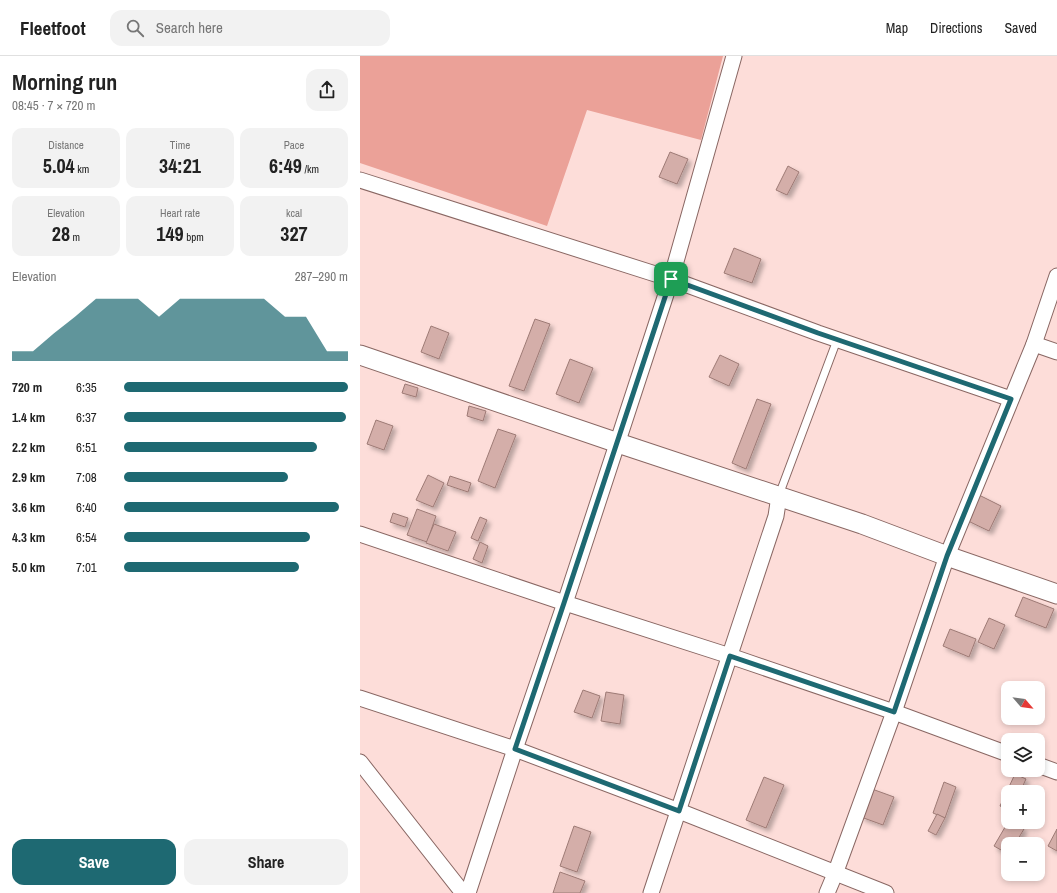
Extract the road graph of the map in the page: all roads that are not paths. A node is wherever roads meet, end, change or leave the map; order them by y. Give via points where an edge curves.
1 (734, 56) edge
2 (361, 183) edge
3 (1057, 276) edge
4 (671, 279) junction
5 (837, 340) junction
6 (1034, 344) junction
7 (1057, 352) edge
8 (360, 355) edge
9 (1011, 399) junction
10 (618, 443) junction
11 (779, 496) junction
12 (360, 534) edge
13 (947, 556) junction
14 (1057, 594) edge
15 (564, 603) junction
16 (730, 656) junction
17 (360, 698) edge
18 (894, 712) junction
19 (515, 749) junction
20 (1001, 751) edge
21 (360, 762) edge
22 (1045, 768) edge
23 (1057, 772) edge
24 (679, 811) junction
25 (835, 874) junction
26 (463, 893) edge
27 (468, 893) edge
28 (651, 893) edge
29 (827, 893) edge
30 (886, 893) edge

1 - 4 street
2 - 4 street
3 - 6 street
4 - 5 street
4 - 10 street
5 - 9 street
5 - 11 lane
6 - 7 street
6 - 9 street
8 - 10 street
9 - 13 street
10 - 11 street
10 - 15 street
11 - 13 street
11 - 16 street via 776,516
12 - 15 street
13 - 14 street
13 - 18 street
15 - 16 street
15 - 19 street
16 - 18 street
16 - 24 street
17 - 19 street
18 - 20 street
18 - 25 street
19 - 24 street
19 - 27 street
21 - 26 street
22 - 23 street
24 - 25 street
24 - 28 street
25 - 29 street
25 - 30 street

